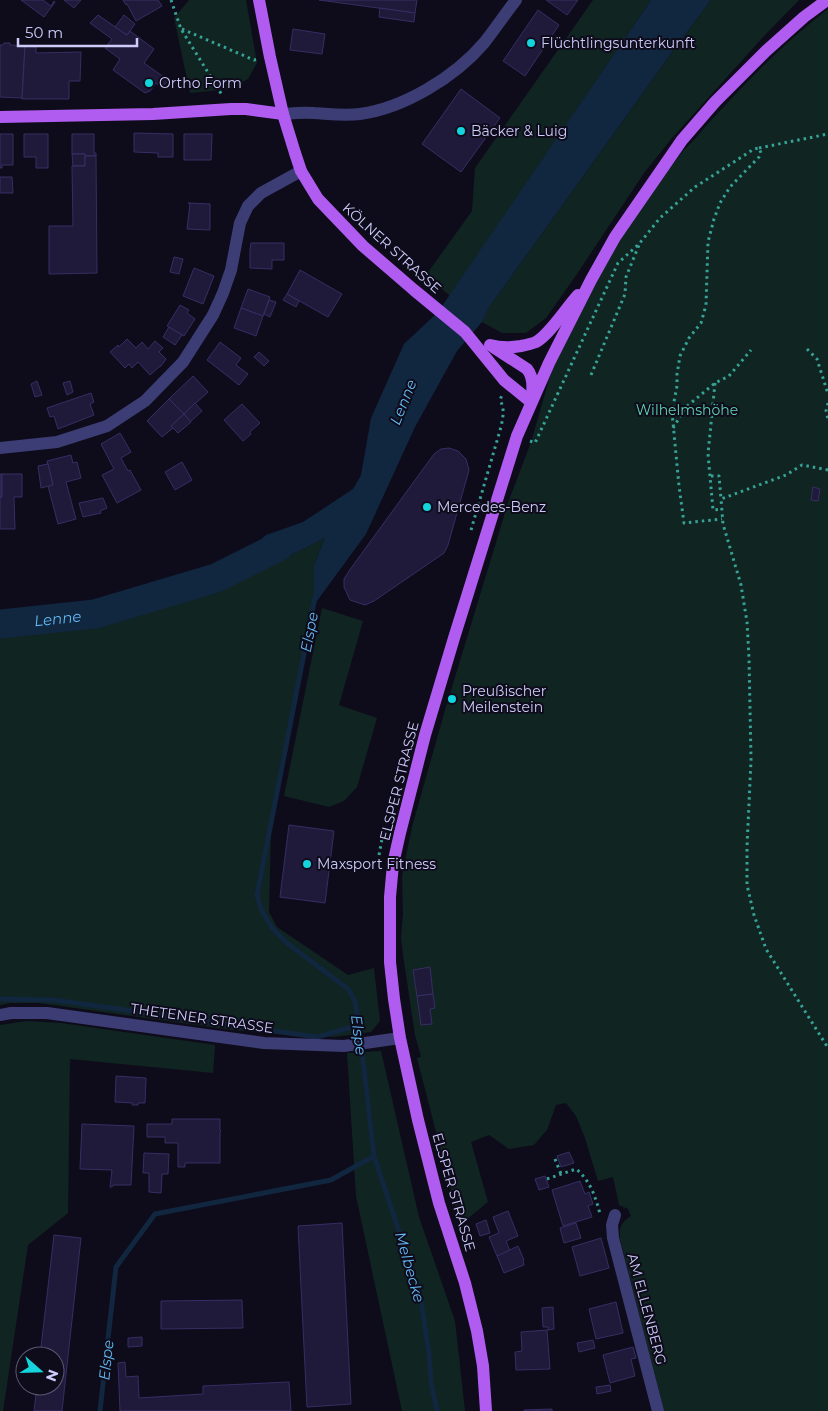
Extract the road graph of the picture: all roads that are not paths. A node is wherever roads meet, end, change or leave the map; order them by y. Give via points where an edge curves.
1 (259, 0) edge
2 (516, 0) edge
3 (827, 0) edge
4 (283, 114) junction
5 (0, 117) edge
6 (301, 171) junction
7 (591, 280) junction
8 (465, 332) junction
9 (490, 345) junction
10 (531, 402) junction
11 (0, 448) edge
12 (0, 1015) edge
13 (400, 1038) junction
14 (615, 1215) dead end
15 (486, 1411) edge
16 (658, 1411) edge

1 - 4 main road, KÖLNER STRASSE
2 - 4 street via 483,44 456,70 390,108 360,114
3 - 7 main road via 766,51 682,140 615,237
4 - 5 main road via 231,109
4 - 6 main road, KÖLNER STRASSE
6 - 8 main road, KÖLNER STRASSE via 318,199 363,246
6 - 11 street via 261,193 248,206 240,223 231,270 213,315 183,362 145,402 107,426 57,442
7 - 9 main road via 541,338 528,344 502,348
7 - 10 main road, ELSPER STRASSE
8 - 9 main road
8 - 10 main road, KÖLNER STRASSE via 504,380
9 - 10 main road via 531,374
10 - 13 main road, ELSPER STRASSE via 516,436 425,735 393,864 390,962
12 - 13 street, THETENER STRASSE via 47,1013 264,1043 344,1046
13 - 15 main road, ELSPER STRASSE via 439,1203 477,1331
14 - 16 street, AM ELLENBERG via 613,1238

